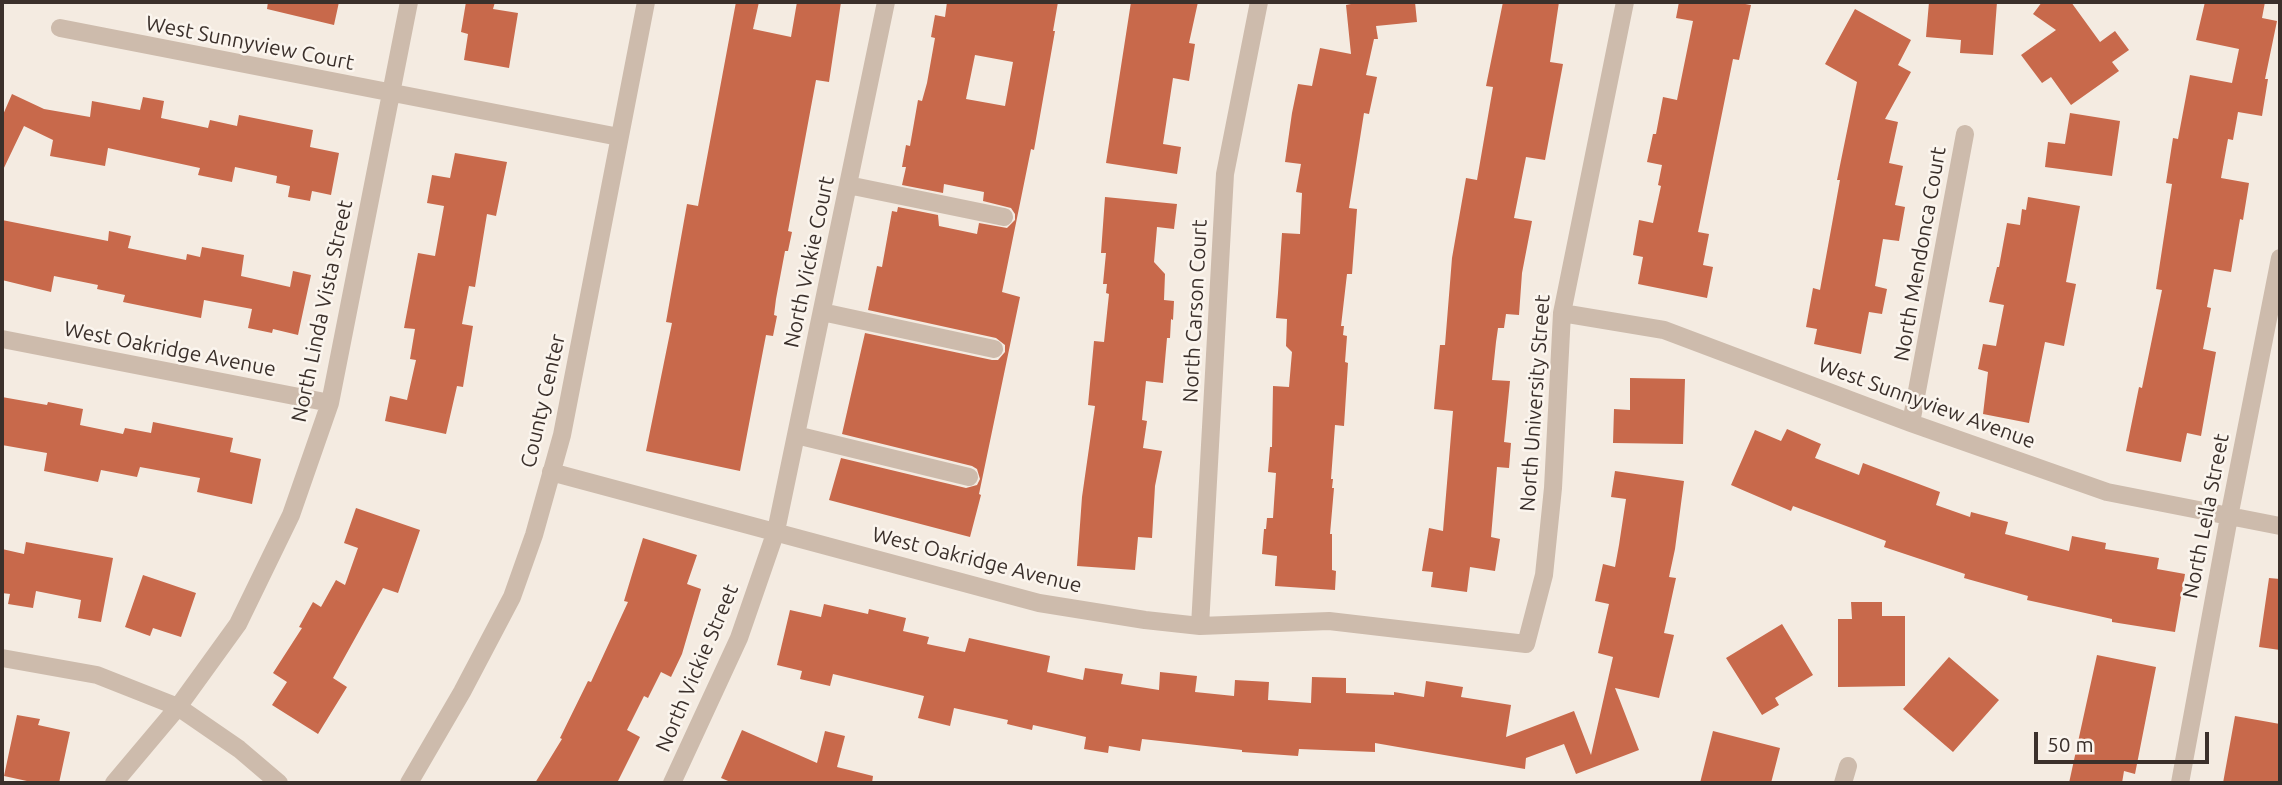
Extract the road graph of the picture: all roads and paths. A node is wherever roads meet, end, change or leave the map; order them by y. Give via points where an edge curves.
1 (409, 2) edge
2 (646, 2) edge
3 (886, 2) edge
4 (1259, 2) edge
5 (1625, 2) edge
6 (60, 28) dead end
7 (391, 94) junction
8 (1965, 134) dead end
9 (619, 136) junction
10 (848, 185) junction
11 (1004, 217) dead end
12 (2280, 258) edge
13 (822, 312) junction
14 (1562, 313) junction
15 (2, 339) edge
16 (994, 349) dead end
17 (330, 403) junction
18 (1911, 423) junction
19 (796, 435) junction
20 (551, 472) junction
21 (969, 477) dead end
22 (2229, 517) junction
23 (2280, 526) edge
24 (776, 531) junction
25 (1200, 626) junction
26 (1526, 644) joint
27 (2, 657) edge
28 (178, 707) junction
29 (114, 783) edge
30 (279, 783) edge
31 (409, 783) edge
32 (672, 783) edge
33 (2180, 783) edge

1 - 7 street, North Linda Vista Street
2 - 9 street, County Center
3 - 10 street, North Vickie Court
4 - 25 street, North Carson Court via 1225,174
5 - 14 street, North University Street
6 - 7 street, West Sunnyview Court
7 - 9 street
7 - 17 street, North Linda Vista Street
8 - 18 street, North Mendonca Court
9 - 20 street, County Center
10 - 11 street
10 - 13 street, North Vickie Court
12 - 22 street, North Leila Street
13 - 16 street
13 - 19 street, North Vickie Court
14 - 18 street, West Sunnyview Avenue via 1664,330
14 - 26 street, North University Street via 1544,575
15 - 17 street, West Oakridge Avenue
17 - 28 street, North Linda Vista Street via 291,515 238,624
18 - 22 street, West Sunnyview Avenue via 2107,492
19 - 21 street
19 - 24 street, North Vickie Court
20 - 24 street, West Oakridge Avenue
20 - 31 street, County Center via 512,597
22 - 23 street, West Sunnyview Avenue
22 - 33 street, North Leila Street
24 - 25 street, West Oakridge Avenue via 1039,603
24 - 32 street, North Vickie Street via 739,638
25 - 26 street, West Oakridge Avenue via 1329,621
27 - 28 street via 97,675
28 - 29 street, North Linda Vista Street
28 - 30 street

